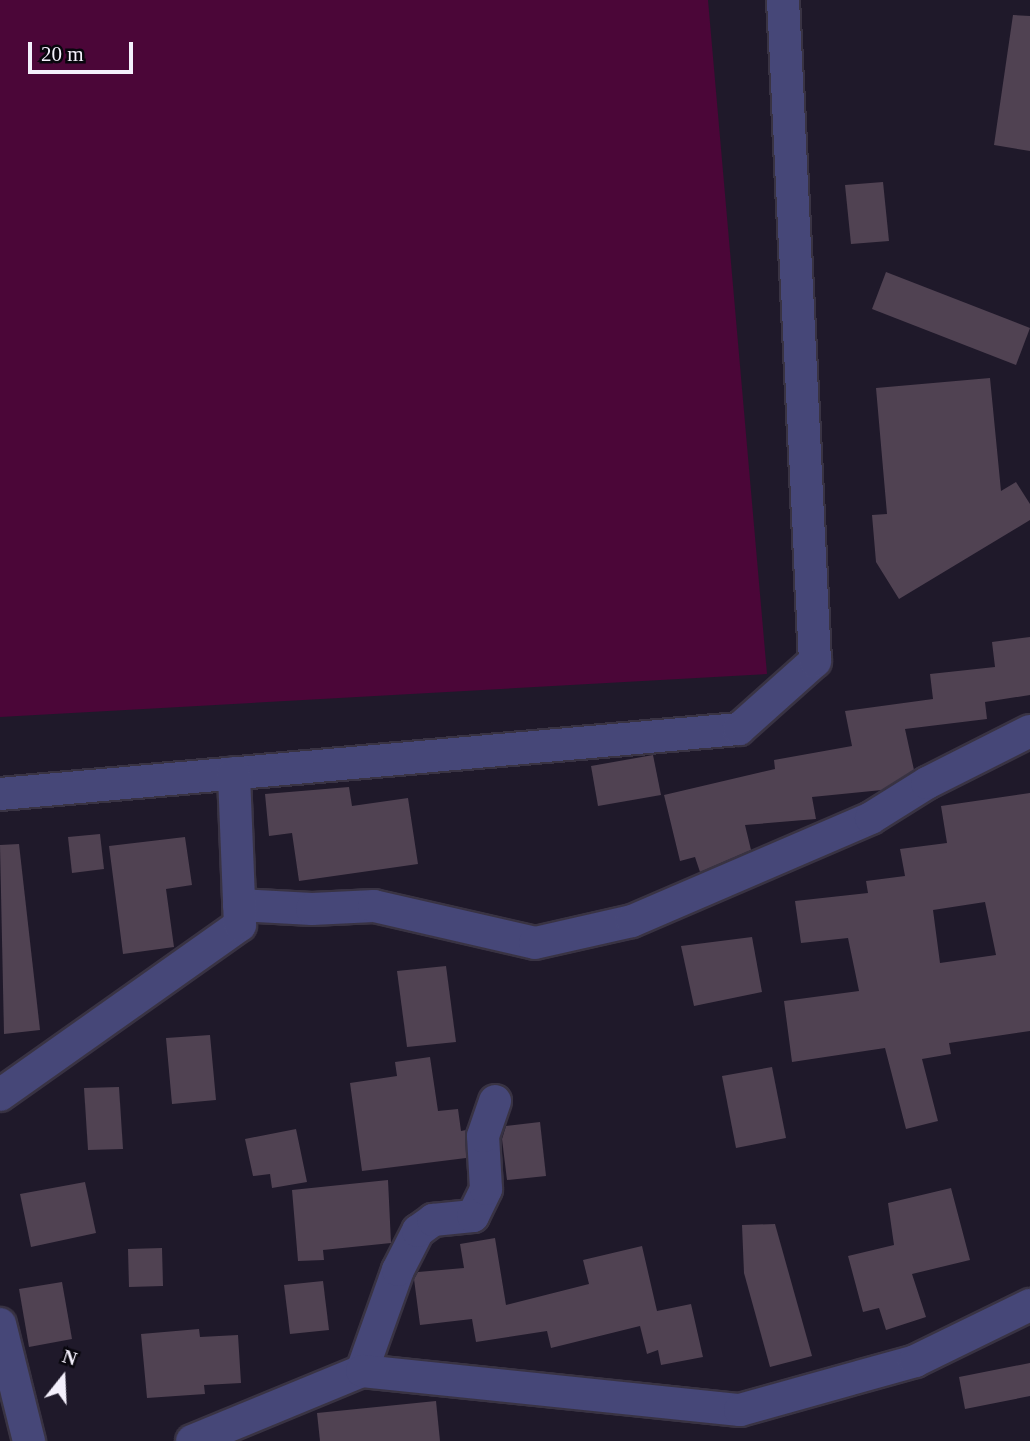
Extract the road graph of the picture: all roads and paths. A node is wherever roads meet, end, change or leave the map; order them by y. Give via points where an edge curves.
1 (783, 0) edge
2 (1030, 731) edge
3 (234, 773) junction
4 (0, 794) edge
5 (239, 905) junction
6 (0, 1095) edge
7 (495, 1101) dead end
8 (1030, 1305) edge
9 (0, 1324) edge
10 (362, 1371) junction
11 (29, 1441) edge
12 (192, 1441) edge

1 - 3 street via 815,661 739,729
2 - 5 street via 927,783 871,818 632,921 535,943 374,906
3 - 4 street
3 - 5 street
5 - 6 street via 240,925
7 - 10 street via 483,1136 485,1189 473,1216 433,1220 418,1231 398,1270
8 - 10 street via 915,1361 740,1410
9 - 11 street
10 - 12 street

